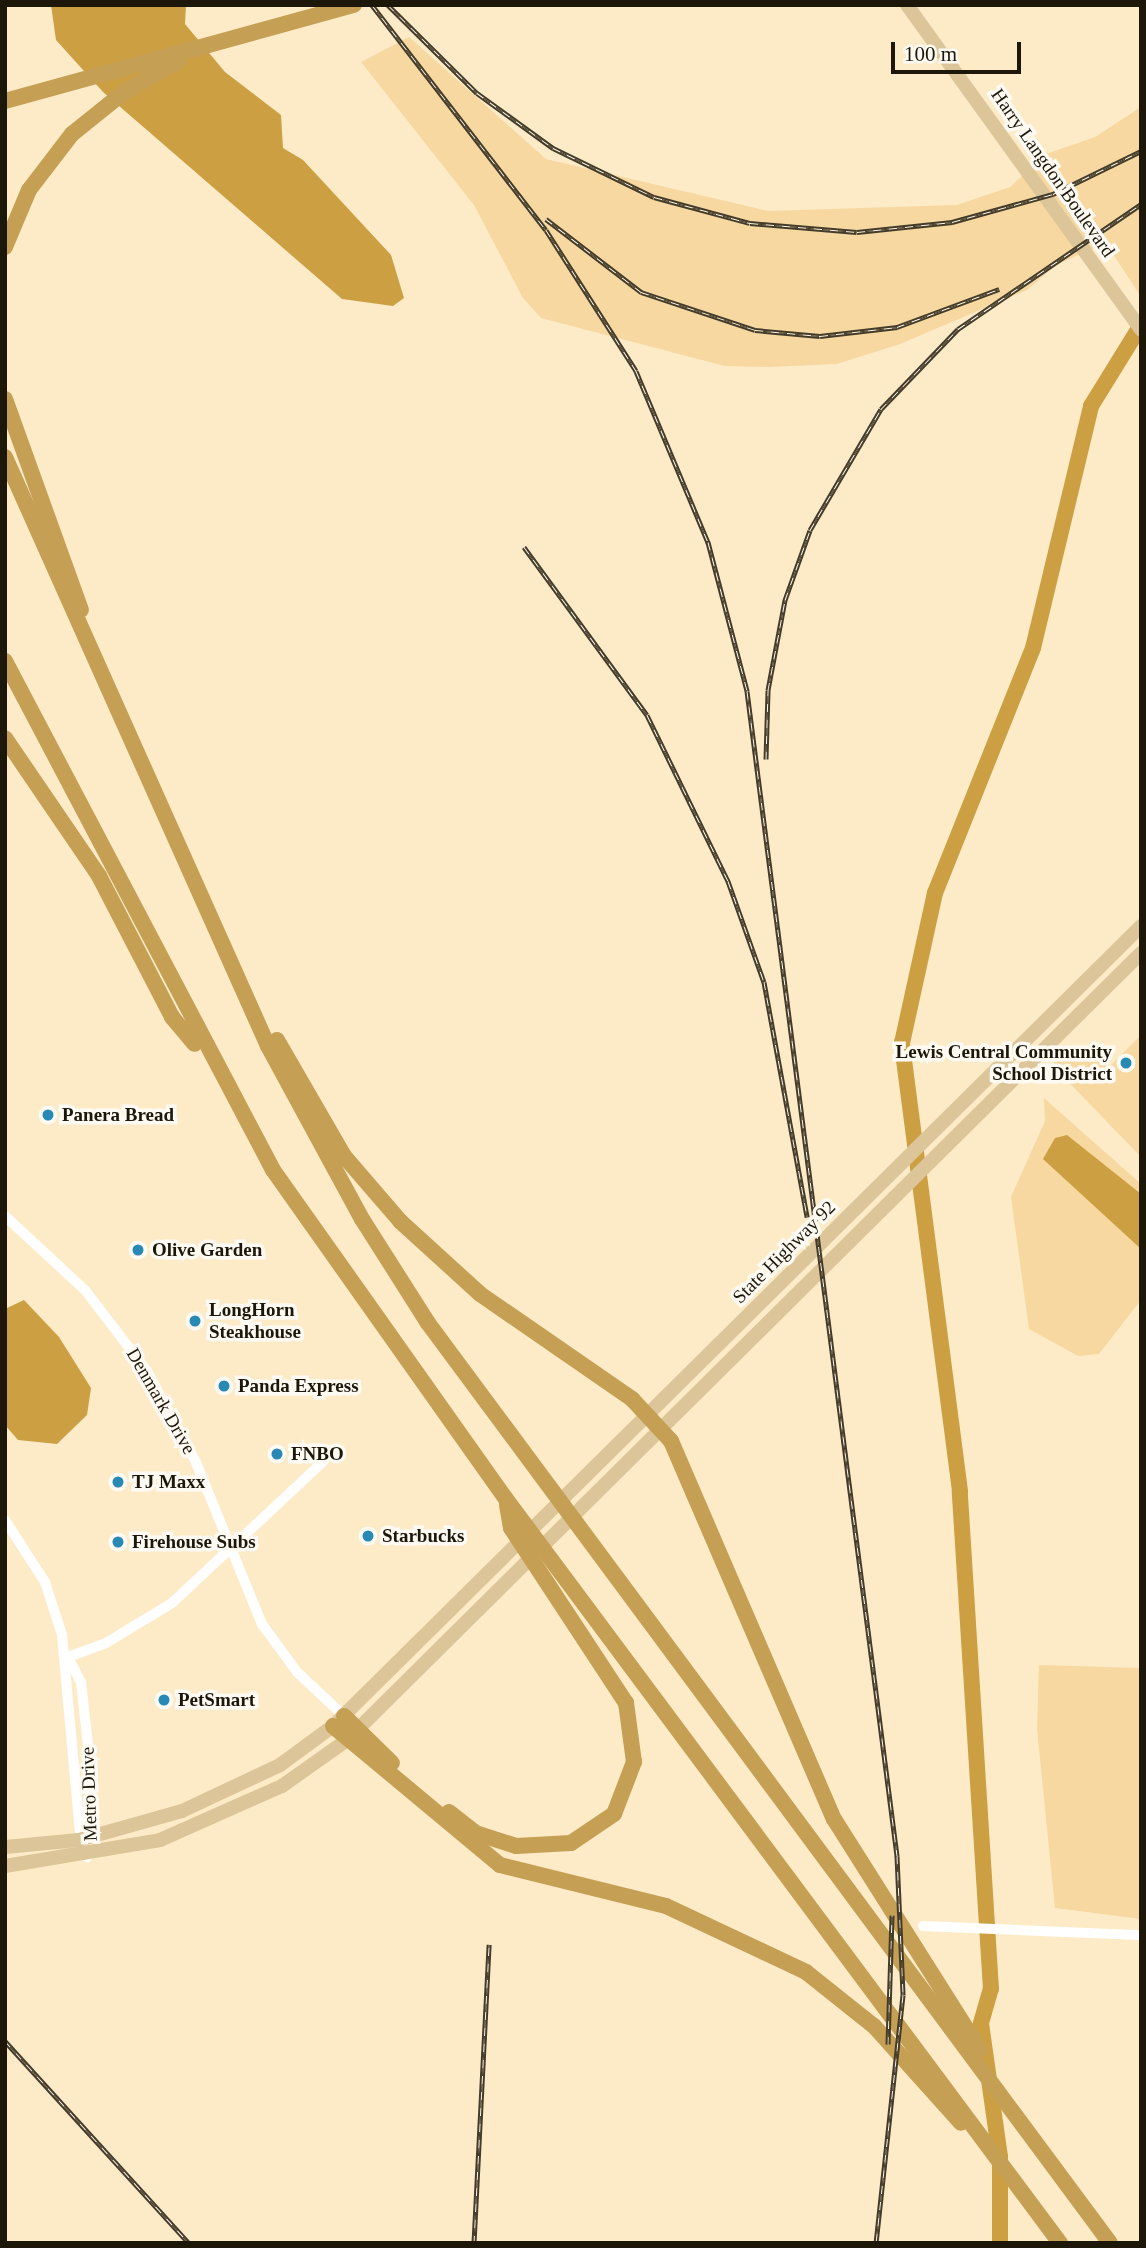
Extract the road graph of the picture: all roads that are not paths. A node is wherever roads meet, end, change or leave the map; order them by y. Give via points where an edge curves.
1 (354, 5) edge
2 (907, 5) edge
3 (222, 42) junction
4 (5, 101) edge
5 (8, 240) edge
6 (1141, 329) edge
7 (5, 399) edge
8 (5, 457) edge
9 (89, 647) junction
10 (5, 661) edge
11 (5, 738) edge
12 (1141, 926) edge
13 (1141, 953) edge
14 (243, 986) junction
15 (214, 1066) junction
16 (5, 1216) edge
17 (648, 1416) junction
18 (661, 1430) junction
19 (324, 1461) dead end
20 (506, 1499) junction
21 (5, 1520) edge
22 (228, 1553) junction
23 (68, 1657) junction
24 (338, 1721) junction
25 (353, 1735) junction
26 (86, 1839) junction
27 (5, 1847) edge
28 (87, 1857) junction
29 (5, 1866) edge
30 (923, 1926) dead end
31 (1141, 1935) edge
32 (1076, 2195) junction
33 (1035, 2209) junction
34 (1060, 2243) edge
35 (1110, 2243) edge

1 - 3 highway
2 - 6 main road, Harry Langdon Boulevard
3 - 4 highway
3 - 5 highway via 148,76 94,113 39,175
7 - 9 highway via 76,591
8 - 9 highway
9 - 14 highway
10 - 15 highway
11 - 15 highway via 99,876 172,1017
12 - 17 main road, State Highway 92
13 - 18 main road, State Highway 92
14 - 17 highway via 344,1156 393,1212 480,1294
14 - 32 highway via 313,1133 428,1323
15 - 20 highway via 273,1170
16 - 22 street, Denmark Drive via 85,1290 147,1371 194,1457
17 - 18 highway
17 - 24 main road, State Highway 92
18 - 25 main road, State Highway 92
18 - 32 highway via 671,1441 834,1819 894,1921
19 - 22 street
20 - 25 highway via 511,1528 625,1703 634,1762 614,1814 571,1843 527,1848 495,1841 464,1825
20 - 33 highway
21 - 23 street, Metro Drive via 45,1582
22 - 23 street via 147,1620
22 - 24 street, Denmark Drive via 271,1637
23 - 26 street, Metro Drive
23 - 26 street, Metro Drive via 81,1682
24 - 25 highway
24 - 26 main road, State Highway 92 via 249,1782 182,1811
25 - 28 main road, State Highway 92 via 282,1786 219,1818
25 - 33 highway via 500,1865 715,1924 806,1972 874,2026
26 - 27 main road, State Highway 92
26 - 28 street, Metro Drive
28 - 29 main road, State Highway 92
30 - 31 street
32 - 35 highway
33 - 34 highway

